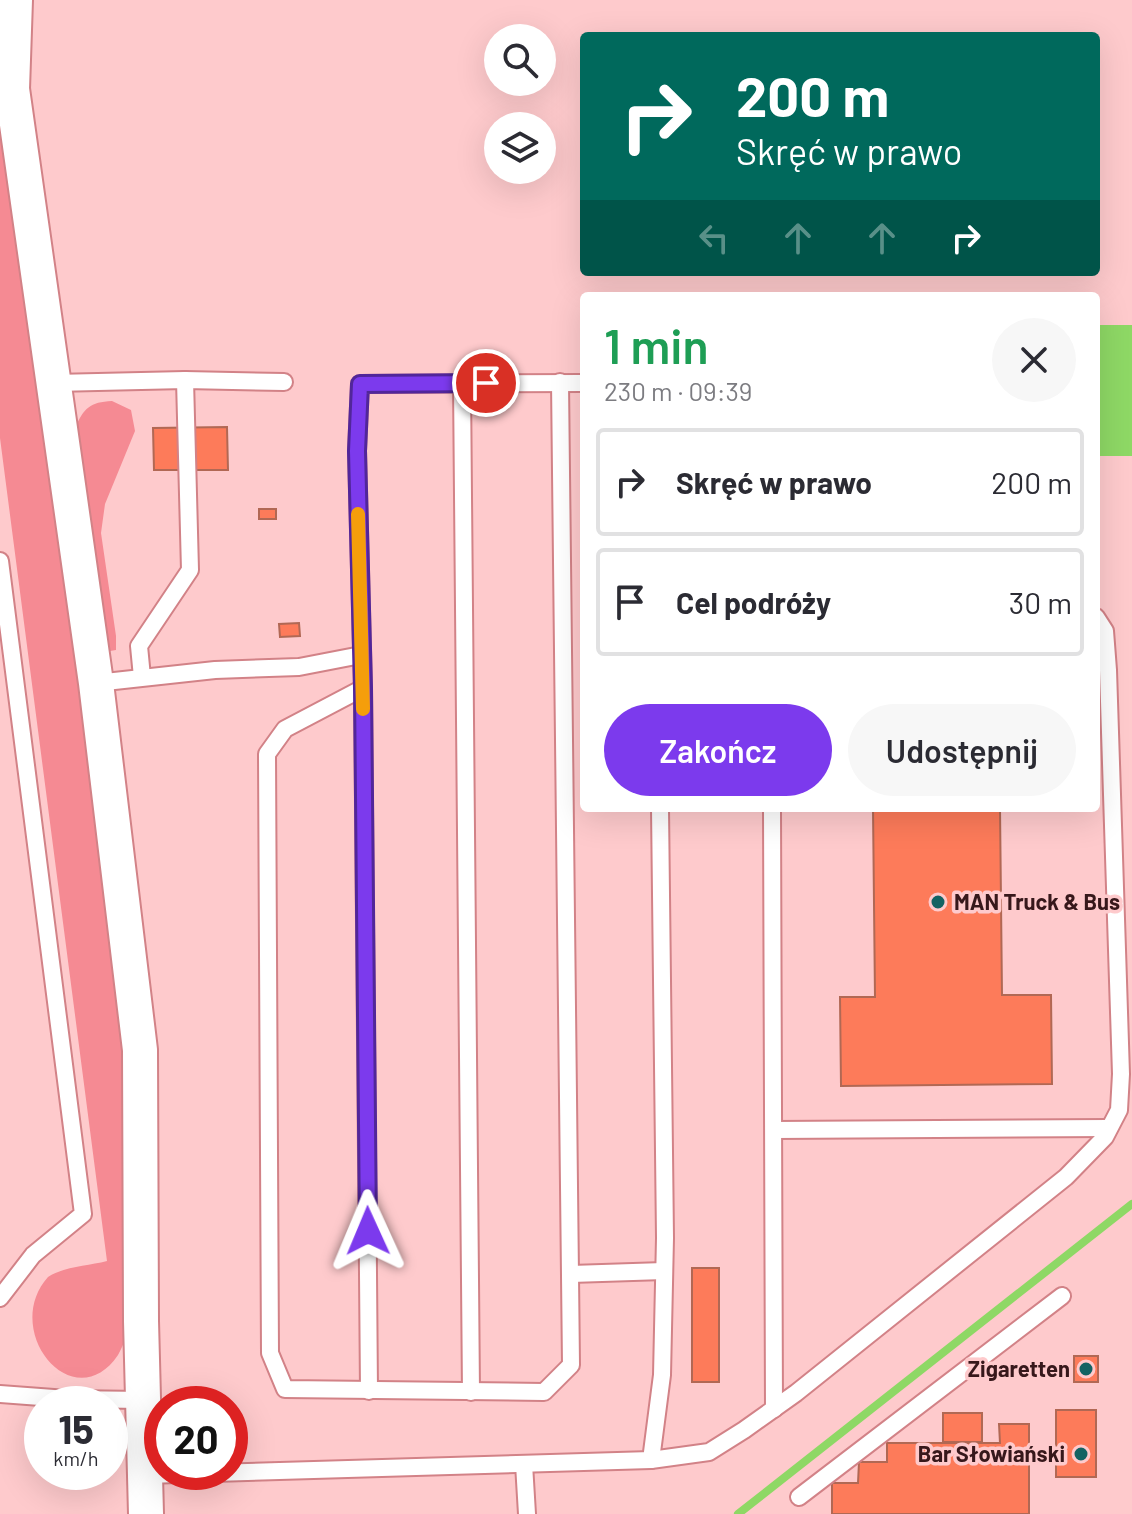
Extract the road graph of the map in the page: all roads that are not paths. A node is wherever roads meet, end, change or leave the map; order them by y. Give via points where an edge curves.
1 (15, 0) edge
2 (6, 90) edge
3 (185, 380) junction
4 (284, 382) dead end
5 (560, 382) junction
6 (54, 383) junction
7 (462, 383) junction
8 (580, 383) edge
9 (0, 561) edge
10 (1100, 623) edge
11 (361, 655) junction
12 (142, 677) junction
13 (96, 683) junction
14 (363, 688) junction
15 (660, 812) edge
16 (772, 812) edge
17 (1109, 1128) junction
18 (774, 1130) junction
19 (664, 1271) junction
20 (571, 1274) junction
21 (3, 1287) edge
22 (1062, 1296) dead end
23 (369, 1391) junction
24 (471, 1392) junction
25 (0, 1394) edge
26 (143, 1400) junction
27 (774, 1409) junction
28 (144, 1438) edge
29 (651, 1460) junction
30 (524, 1464) junction
31 (248, 1472) edge
32 (145, 1490) edge
33 (799, 1497) dead end
34 (146, 1514) edge
35 (527, 1514) edge

1 - 2 street
2 - 6 street
3 - 4 lane
3 - 6 lane
3 - 12 lane via 190,570 139,646
5 - 7 lane
5 - 8 lane
5 - 20 lane
6 - 13 street
7 - 11 lane via 360,384
7 - 24 lane
9 - 21 lane via 83,1214
10 - 17 lane via 1108,670 1121,1074 1119,1110
11 - 12 lane via 299,667
11 - 14 lane
12 - 13 lane
13 - 26 street via 140,1050
14 - 23 lane
14 - 23 lane via 285,729 267,754 270,1353 285,1389
15 - 19 lane
16 - 18 lane
17 - 18 lane
17 - 27 lane via 1066,1177
18 - 27 lane
19 - 20 lane
19 - 29 lane via 662,1375
20 - 24 lane via 571,1365 544,1392
22 - 33 lane
23 - 24 lane
25 - 26 lane
26 - 28 street
27 - 29 lane via 709,1452
29 - 30 lane
30 - 31 lane
30 - 35 lane
32 - 34 street

